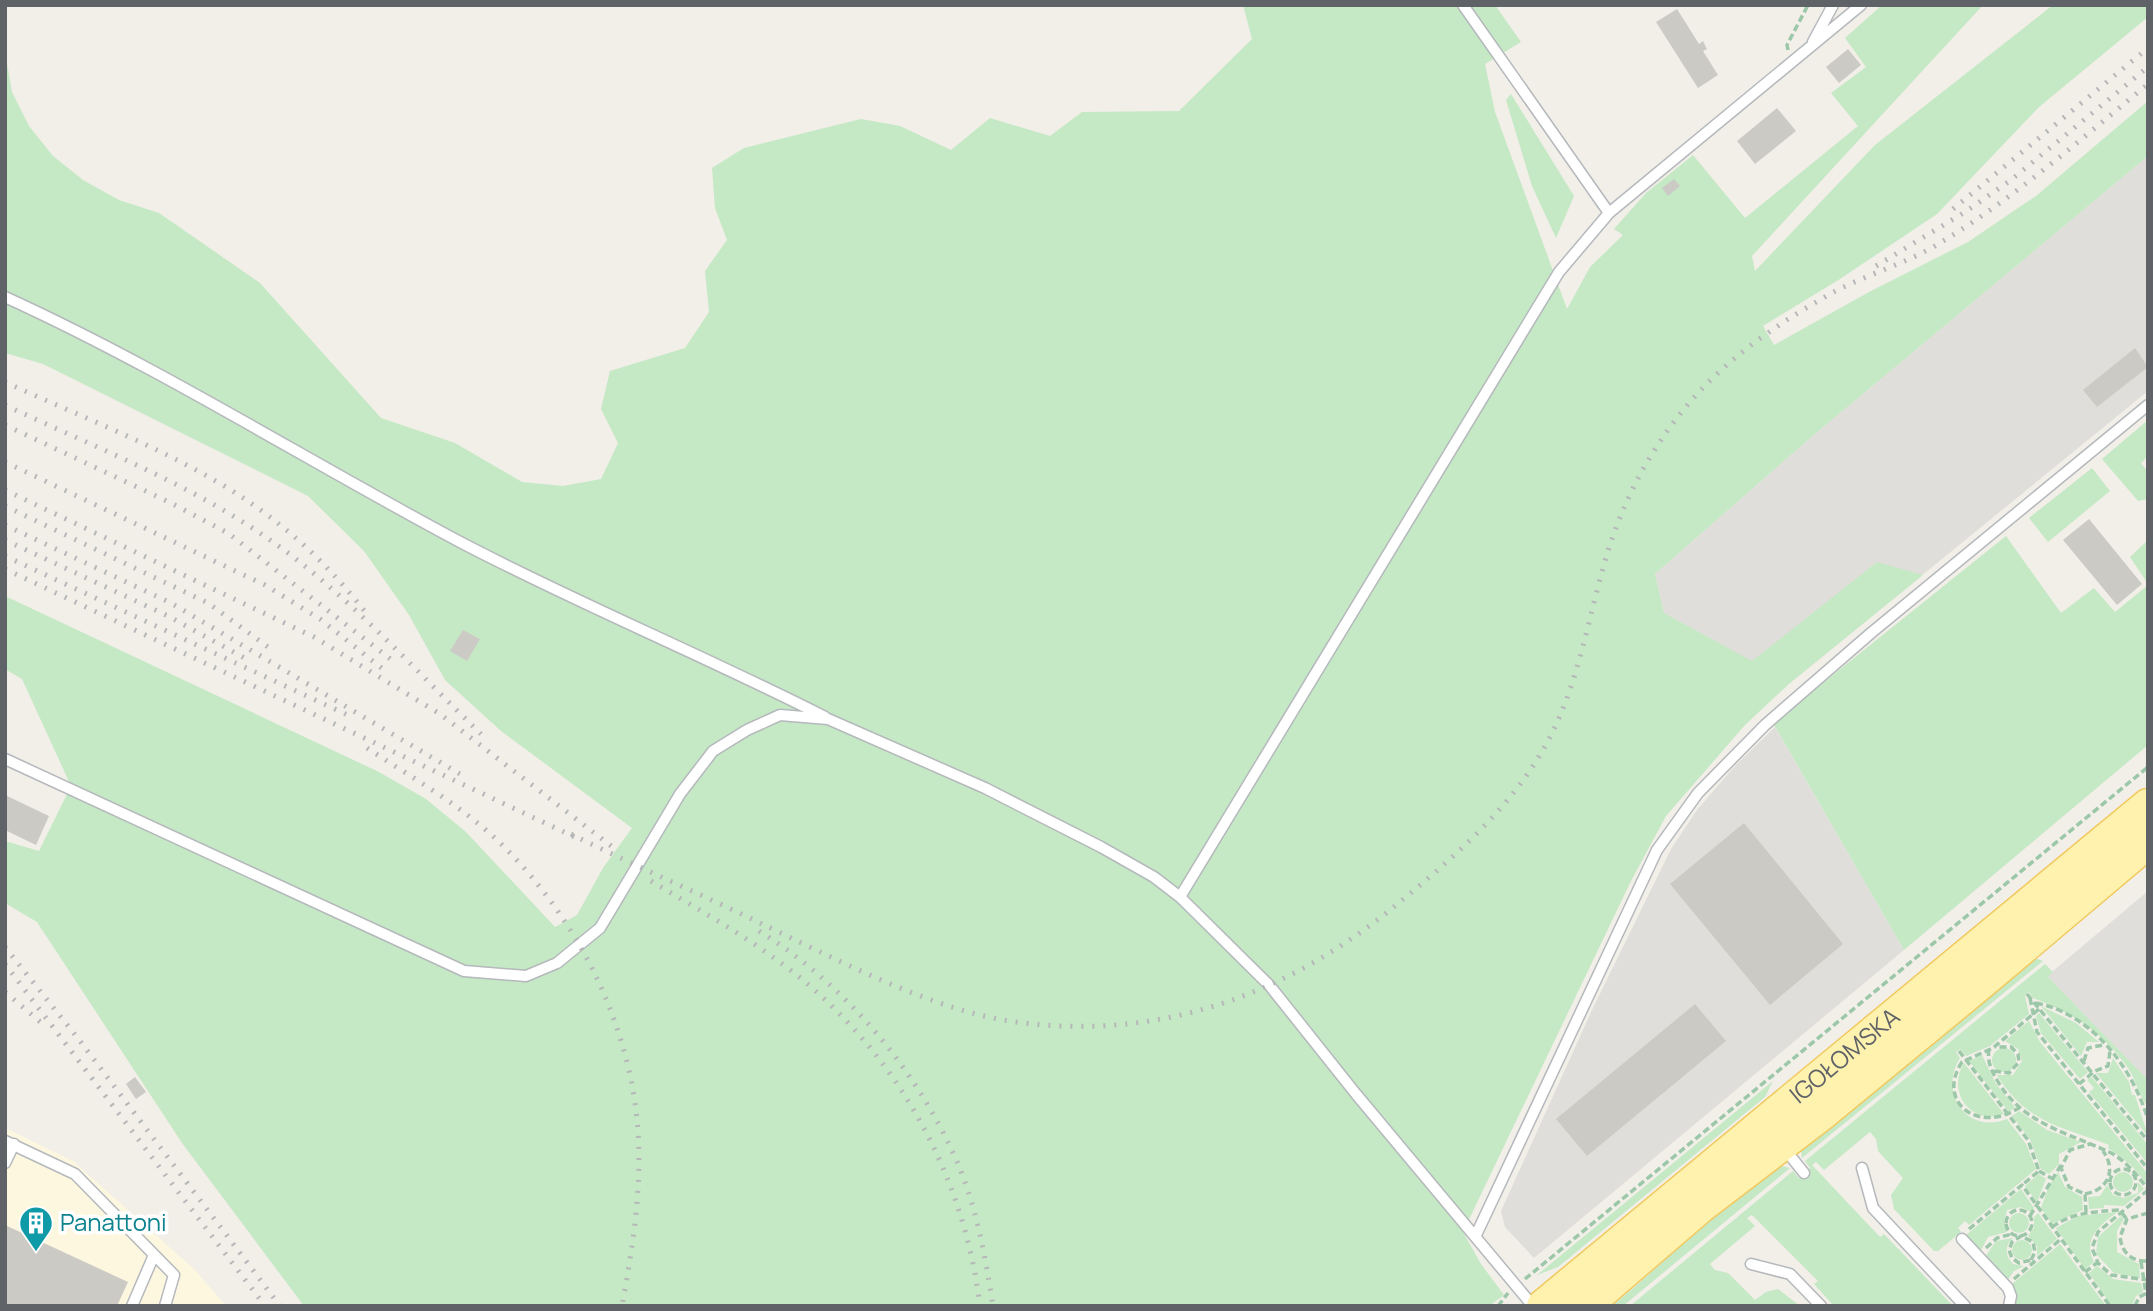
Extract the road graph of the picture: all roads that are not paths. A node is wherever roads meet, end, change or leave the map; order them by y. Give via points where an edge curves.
1 (1462, 5) edge
2 (1833, 5) edge
3 (1861, 5) edge
4 (1811, 45) junction
5 (1609, 213) junction
6 (5, 297) edge
7 (2148, 405) edge
8 (828, 719) junction
9 (5, 759) edge
10 (2144, 817) edge
11 (1180, 897) junction
12 (9, 1142) edge
13 (1781, 1145) junction
14 (5, 1163) edge
15 (1862, 1168) dead end
16 (1804, 1172) dead end
17 (1476, 1235) junction
18 (1962, 1239) road end
19 (154, 1255) junction
20 (1751, 1264) dead end
21 (132, 1306) edge
22 (165, 1306) edge
23 (1533, 1306) edge
24 (1543, 1306) edge
25 (1585, 1306) edge
26 (1821, 1306) edge
27 (1965, 1306) edge
28 (2009, 1306) edge

1 - 5 lane
2 - 4 lane
3 - 4 lane
4 - 5 lane
5 - 11 lane via 1559,272
6 - 8 lane via 169,379 463,543
7 - 17 lane via 1765,724 1698,793 1657,850
8 - 9 lane via 780,716 713,751 680,794 600,928 557,963 526,976 464,971
8 - 11 lane via 985,788 1101,847
10 - 13 main road, IGOŁOMSKA via 1981,983
10 - 24 main road, IGOŁOMSKA
11 - 17 lane via 1270,986
12 - 14 lane
12 - 19 lane via 75,1174
13 - 16 lane
13 - 25 main road, IGOŁOMSKA via 1700,1207
15 - 27 lane via 1873,1208
17 - 23 lane
18 - 28 lane via 2010,1291
19 - 21 lane
19 - 22 lane via 174,1275
20 - 26 lane via 1790,1274

